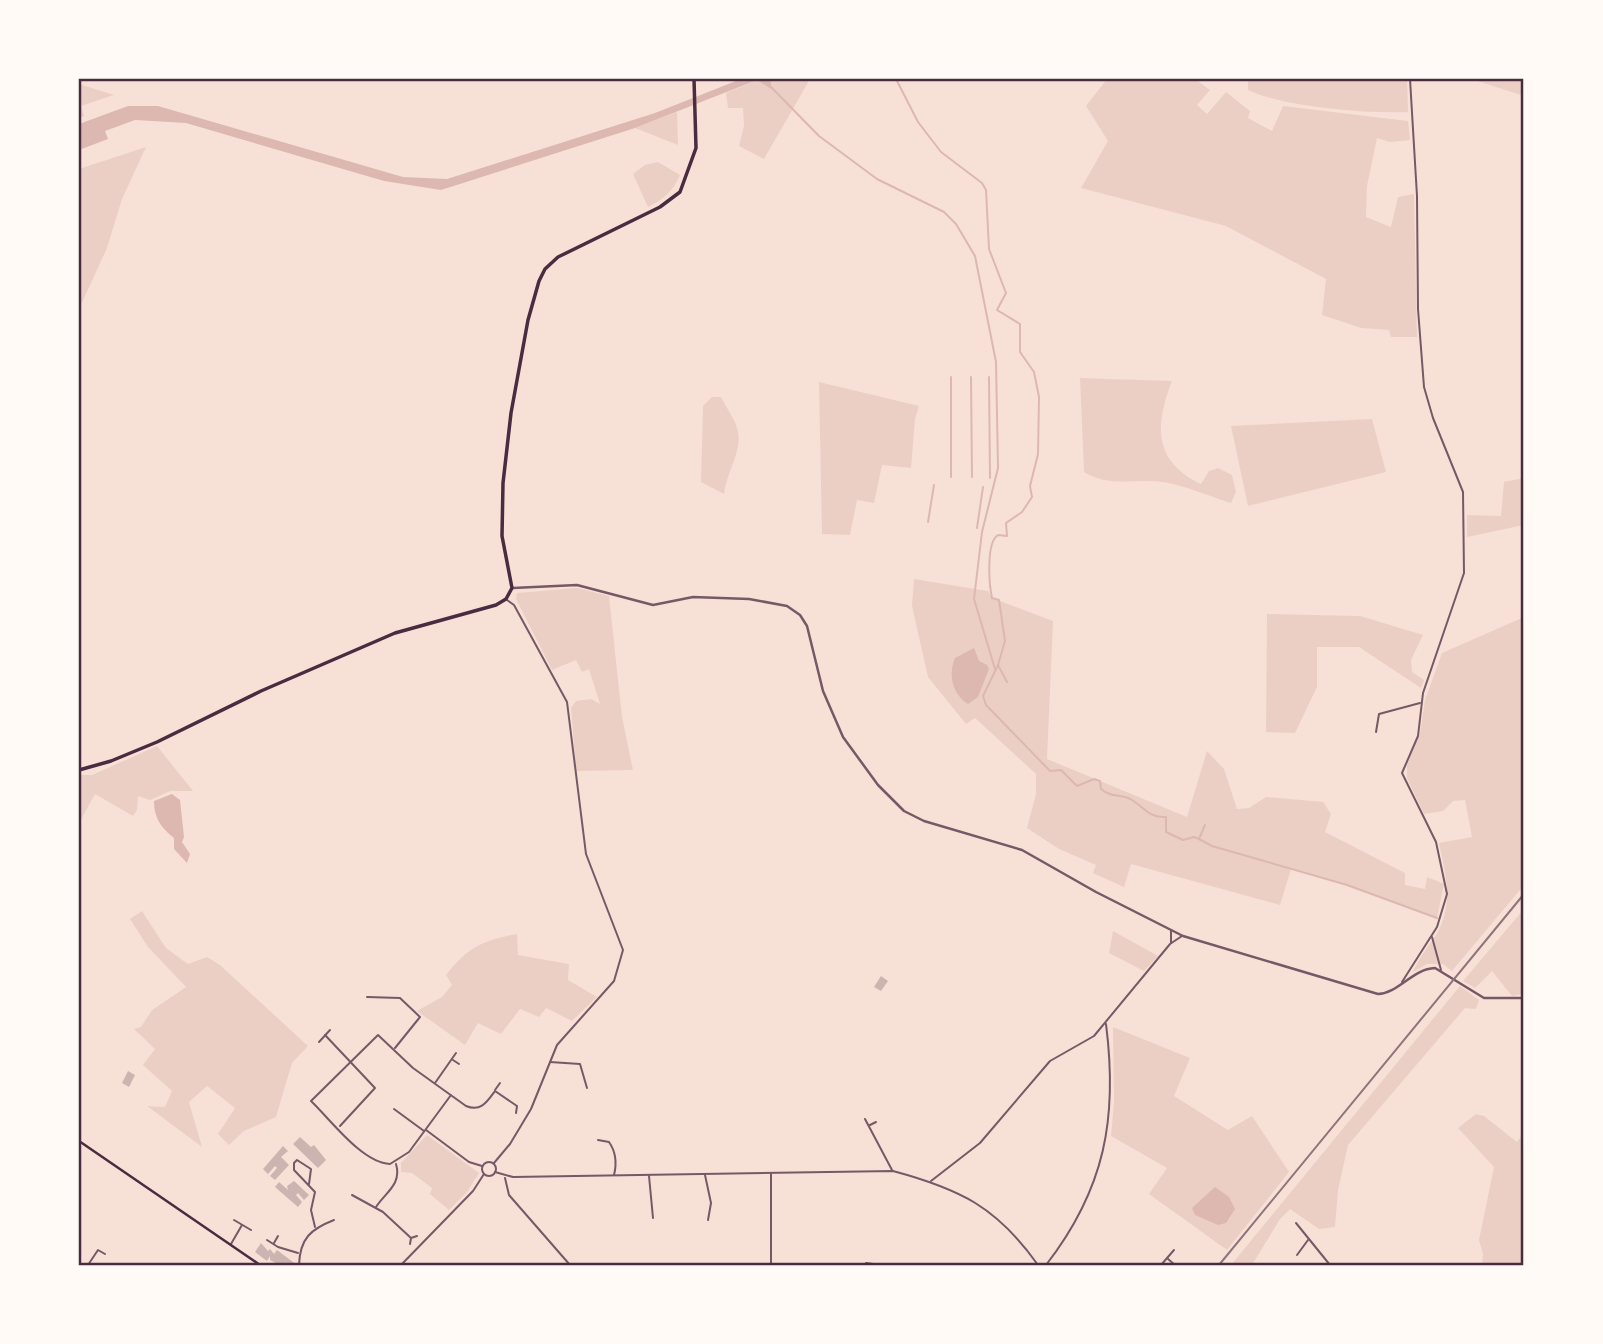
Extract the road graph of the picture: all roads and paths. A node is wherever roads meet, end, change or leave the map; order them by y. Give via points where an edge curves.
1 (694, 79) edge
2 (1410, 79) edge
3 (512, 588) junction
4 (506, 599) junction
5 (1421, 703) junction
6 (1376, 732) dead end
7 (79, 770) edge
8 (1171, 930) junction
9 (1183, 936) junction
10 (1432, 936) junction
11 (1170, 944) junction
12 (1441, 970) junction
13 (1402, 982) junction
14 (367, 997) dead end
15 (1524, 998) edge
16 (1106, 1023) junction
17 (330, 1030) dead end
18 (325, 1035) junction
19 (319, 1042) dead end
20 (394, 1049) junction
21 (456, 1053) dead end
22 (452, 1060) junction
23 (549, 1062) junction
24 (350, 1063) junction
25 (459, 1065) dead end
26 (500, 1083) dead end
27 (434, 1084) junction
28 (587, 1088) dead end
29 (495, 1091) junction
30 (450, 1095) junction
31 (521, 1103) dead end
32 (517, 1106) junction
33 (394, 1109) dead end
34 (516, 1113) dead end
35 (865, 1119) dead end
36 (876, 1122) dead end
37 (869, 1125) junction
38 (339, 1127) junction
39 (425, 1131) junction
40 (598, 1140) dead end
41 (79, 1141) edge
42 (371, 1148) dead end
43 (367, 1154) junction
44 (395, 1162) junction
45 (494, 1163) junction
46 (482, 1166) junction
47 (893, 1171) junction
48 (495, 1172) junction
49 (771, 1172) junction
50 (484, 1174) junction
51 (705, 1174) junction
52 (649, 1175) junction
53 (614, 1176) junction
54 (505, 1177) junction
55 (930, 1182) junction
56 (309, 1184) junction
57 (352, 1195) dead end
58 (359, 1199) junction
59 (357, 1205) dead end
60 (376, 1208) junction
61 (653, 1218) dead end
62 (234, 1220) dead end
63 (334, 1220) dead end
64 (708, 1220) dead end
65 (1296, 1223) dead end
66 (242, 1225) junction
67 (315, 1227) junction
68 (251, 1230) dead end
69 (278, 1236) dead end
70 (417, 1236) dead end
71 (411, 1238) junction
72 (1309, 1239) junction
73 (267, 1240) dead end
74 (230, 1244) junction
75 (273, 1244) junction
76 (410, 1244) dead end
77 (1174, 1250) dead end
78 (299, 1253) junction
79 (105, 1254) dead end
80 (1297, 1255) dead end
81 (1167, 1258) junction
82 (866, 1263) dead end
83 (88, 1265) edge
84 (260, 1265) edge
85 (299, 1265) edge
86 (401, 1265) edge
87 (570, 1265) edge
88 (771, 1265) edge
89 (881, 1265) edge
90 (888, 1265) edge
91 (1038, 1265) edge
92 (1046, 1265) edge
93 (1161, 1265) edge
94 (1175, 1265) edge
95 (1330, 1265) edge

1 - 3 main road via 694,156 680,192 660,207 558,257 539,281 527,320 503,483 502,536
2 - 5 street via 1424,387 1464,497 1464,573
3 - 4 main road
3 - 8 street via 577,585 658,605 693,597 749,598 788,606 807,626 823,691 844,737 878,785 904,811 1022,850
4 - 7 main road via 396,633 157,742
4 - 23 street via 514,605 567,702 586,854 623,950 608,992 565,1034
5 - 6 street via 1379,714
5 - 10 street via 1418,736 1402,773 1436,842 1446,883
8 - 9 street
8 - 11 street
9 - 11 street
9 - 13 street via 1378,993 1392,991
10 - 12 street
10 - 13 street
11 - 16 street
12 - 13 street via 1423,970
12 - 15 street via 1484,999
14 - 20 street via 400,998 420,1017
16 - 55 street via 1094,1036 1050,1061 980,1143
16 - 92 street via 1111,1108 1104,1150 1083,1210
17 - 18 street
18 - 19 street
18 - 24 street
20 - 24 street via 378,1035
20 - 27 street
21 - 22 street
22 - 25 street
22 - 27 street
23 - 28 street via 580,1065
23 - 45 street via 531,1109
24 - 38 street via 374,1088
24 - 38 street via 311,1101
26 - 29 street
27 - 30 street
29 - 30 street via 478,1108
29 - 32 street
30 - 39 street
31 - 32 street
32 - 34 street
33 - 39 street
35 - 37 street
36 - 37 street
37 - 47 street
38 - 43 street via 347,1140
39 - 44 street
39 - 46 street
40 - 53 street via 613,1148
41 - 74 main road
42 - 43 street
43 - 44 street via 384,1164
44 - 60 street via 396,1182
45 - 46 street
45 - 48 street
46 - 50 street
47 - 49 street
47 - 55 street
48 - 50 street
48 - 54 street
49 - 51 street
49 - 88 street
50 - 86 street
51 - 52 street
51 - 64 street via 711,1203
52 - 53 street
52 - 61 street
53 - 54 street
54 - 87 street via 509,1195
55 - 91 street via 999,1217
56 - 56 street via 294,1170 297,1160 311,1170
56 - 67 street via 315,1192
57 - 58 street
58 - 59 street
58 - 60 street
60 - 71 street
62 - 66 street
63 - 67 street
65 - 72 street
66 - 68 street
66 - 74 street
67 - 78 street
69 - 75 street
70 - 71 street
71 - 76 street
72 - 80 street
72 - 95 street
73 - 75 street
74 - 84 main road
75 - 78 street
77 - 81 street
78 - 85 street
79 - 83 street via 98,1250
81 - 93 street
81 - 94 street
82 - 89 street
89 - 90 street

